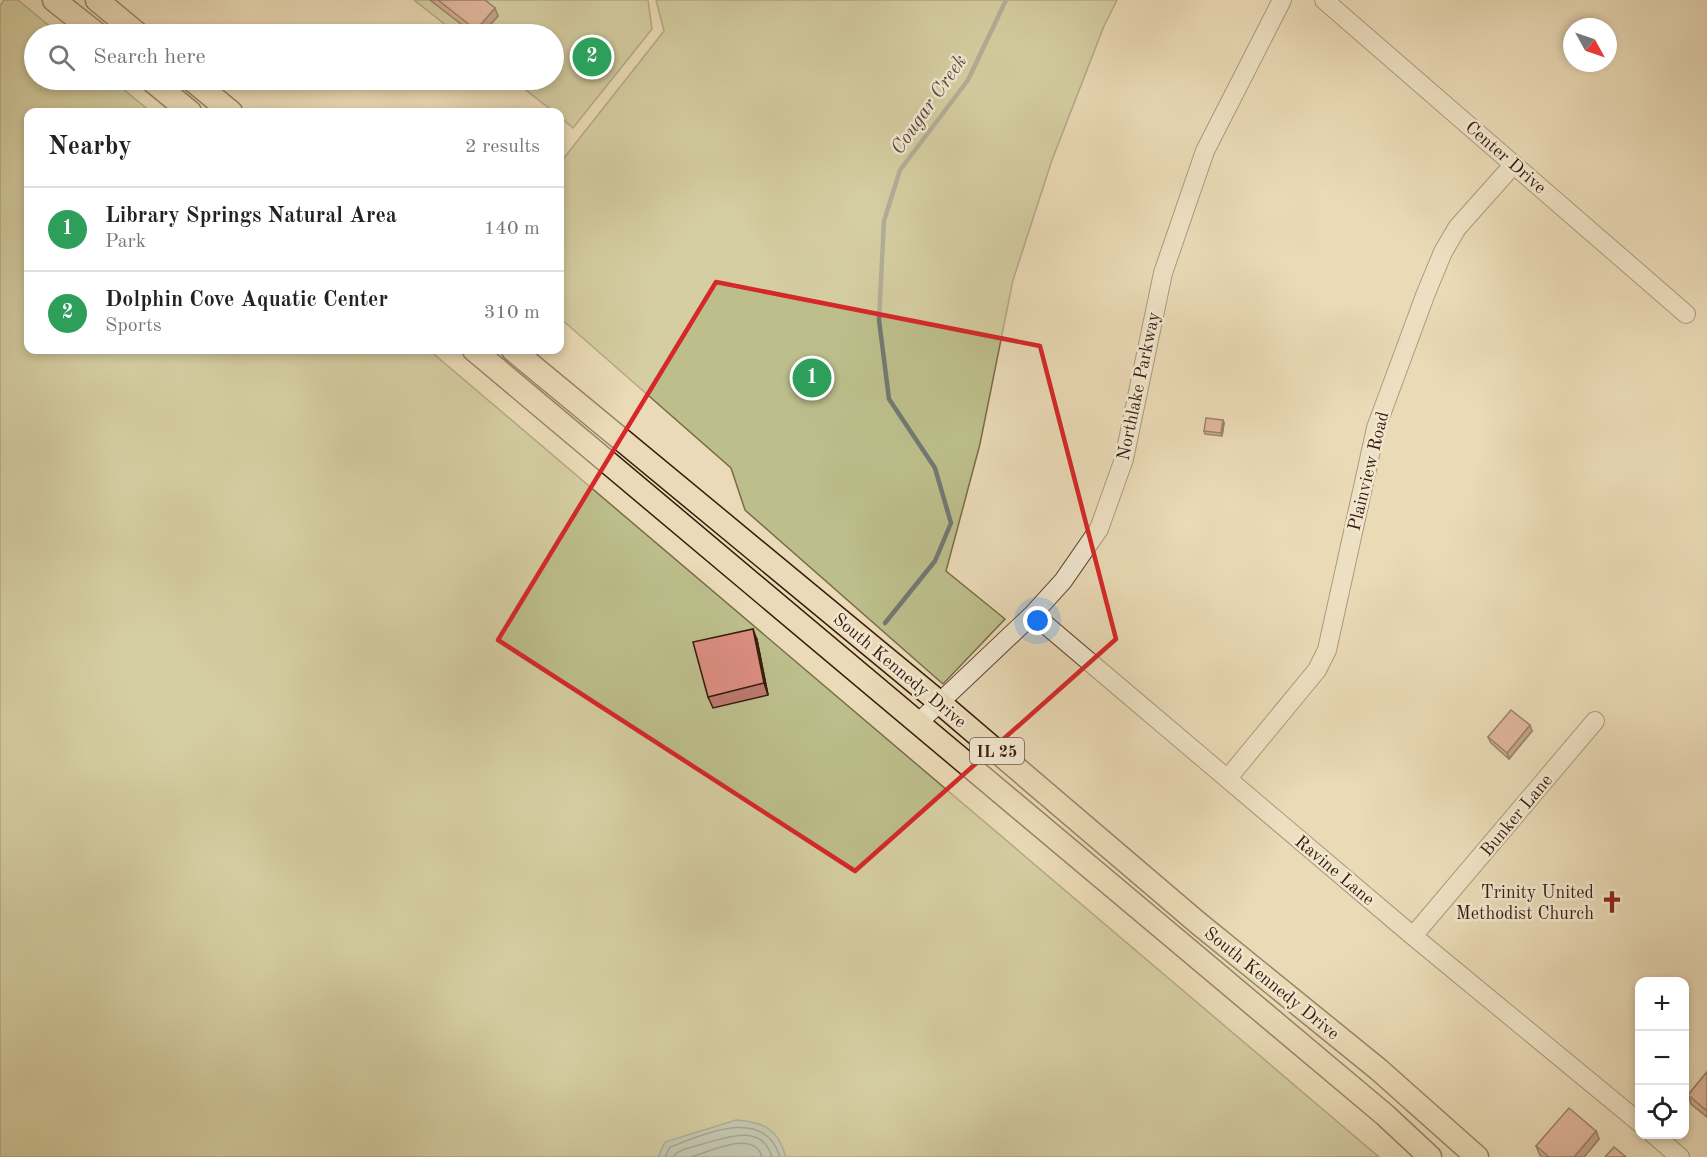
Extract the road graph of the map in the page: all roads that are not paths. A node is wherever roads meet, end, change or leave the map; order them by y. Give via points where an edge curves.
1 (54, 0) edge
2 (97, 0) edge
3 (1282, 0) edge
4 (1324, 0) edge
5 (84, 24) edge
6 (126, 24) edge
7 (163, 90) edge
8 (204, 90) edge
9 (185, 108) edge
10 (226, 108) edge
11 (1514, 164) junction
12 (1686, 314) dead end
13 (479, 354) edge
14 (518, 354) edge
15 (1033, 614) junction
16 (939, 702) junction
17 (1595, 721) dead end
18 (919, 722) junction
19 (1228, 778) junction
20 (1413, 936) junction
21 (1635, 1120) edge
22 (1659, 1139) edge
23 (1430, 1157) edge
24 (1477, 1157) edge
25 (1680, 1157) edge

1 - 5 main road
2 - 6 main road
3 - 15 street, Northlake Parkway via 1205,151 1163,273 1114,493 1087,549
4 - 11 street, Center Drive
7 - 9 main road
8 - 10 main road
11 - 12 street, Center Drive
11 - 19 street, Plainview Road via 1457,228 1426,293 1376,428 1328,650 1317,670
13 - 18 main road, South Kennedy Drive / IL 25
14 - 16 main road, South Kennedy Drive / IL 25
15 - 16 street, Northlake Parkway
15 - 19 street, Ravine Lane
16 - 18 street, Northlake Parkway
16 - 24 main road, South Kennedy Drive / IL 25
17 - 20 street, Bunker Lane
18 - 23 main road, South Kennedy Drive / IL 25
19 - 20 street, Ravine Lane
20 - 21 street, Ravine Lane
22 - 25 street

